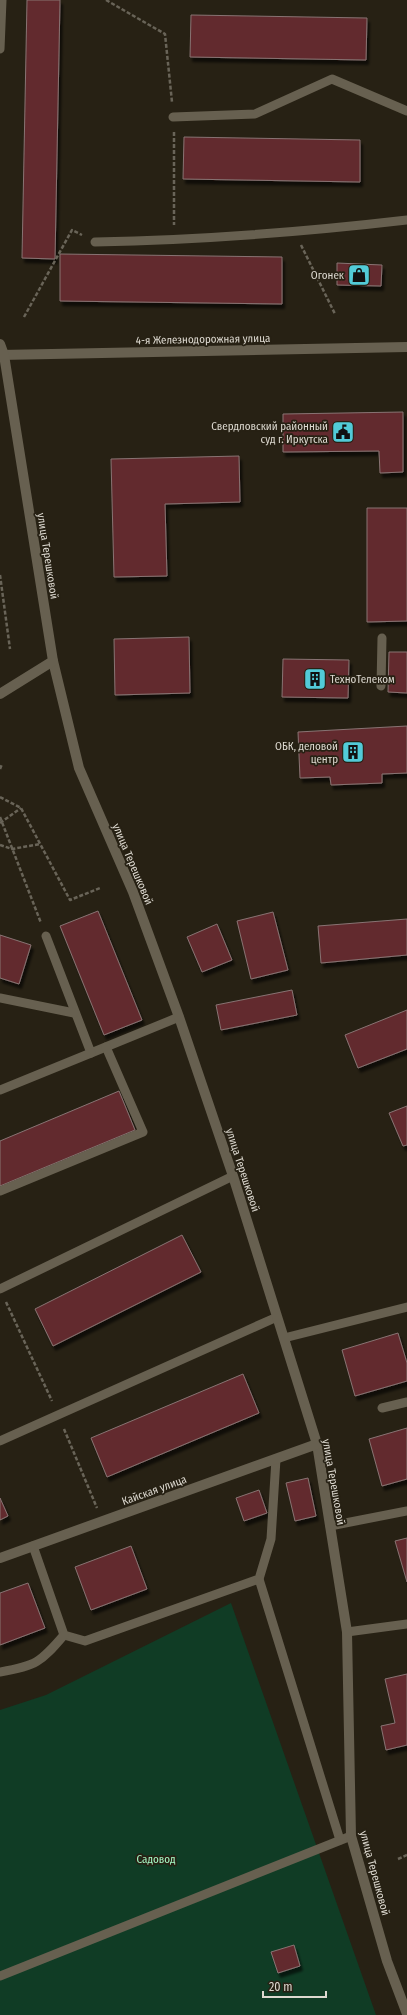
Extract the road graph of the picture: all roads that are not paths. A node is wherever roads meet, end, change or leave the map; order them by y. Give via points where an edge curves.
1 (2, 0) edge
2 (0, 49) edge
3 (407, 111) edge
4 (174, 117) road end
5 (407, 220) edge
6 (96, 242) dead end
7 (0, 344) edge
8 (407, 347) edge
9 (2, 355) edge
10 (382, 638) dead end
11 (53, 661) junction
12 (381, 686) dead end
13 (0, 694) edge
14 (46, 936) road end
15 (0, 998) edge
16 (74, 1013) junction
17 (179, 1017) junction
18 (106, 1047) junction
19 (91, 1053) junction
20 (0, 1090) edge
21 (233, 1176) junction
22 (0, 1191) edge
23 (0, 1289) edge
24 (407, 1307) edge
25 (277, 1317) junction
26 (284, 1338) junction
27 (407, 1402) edge
28 (382, 1408) dead end
29 (0, 1441) edge
30 (317, 1444) junction
31 (276, 1459) junction
32 (407, 1511) edge
33 (330, 1526) junction
34 (33, 1546) junction
35 (0, 1558) edge
36 (259, 1579) junction
37 (407, 1624) edge
38 (347, 1632) junction
39 (64, 1635) junction
40 (0, 1672) edge
41 (351, 1836) junction
42 (340, 1840) junction
43 (0, 1976) edge
44 (407, 2014) edge

1 - 2 lane
3 - 4 lane via 332,79 255,114
5 - 6 lane via 293,231
7 - 9 street, улица Терешковой
8 - 9 street, 4-я Железнодорожная улица
9 - 11 street, улица Терешковой
10 - 12 lane
11 - 13 street
11 - 17 street, улица Терешковой via 79,768 132,892
14 - 16 lane
15 - 16 lane
16 - 19 lane
17 - 18 lane
17 - 21 street, улица Терешковой
18 - 19 lane
18 - 22 lane via 143,1132
19 - 20 lane
21 - 23 lane
21 - 25 street, улица Терешковой
24 - 26 lane
25 - 26 street, улица Терешковой
25 - 29 lane
26 - 30 street, улица Терешковой
27 - 28 lane
30 - 31 street, Кайская улица
30 - 33 street, улица Терешковой
31 - 34 street, Кайская улица
31 - 36 lane via 271,1539
32 - 33 lane
33 - 38 street, улица Терешковой
34 - 35 street, Кайская улица
34 - 39 lane
36 - 39 lane via 85,1641
36 - 42 lane
37 - 38 lane
38 - 41 street, улица Терешковой
39 - 40 lane via 45,1657 24,1668
41 - 42 lane
41 - 44 street, улица Терешковой via 387,1961
42 - 43 lane

